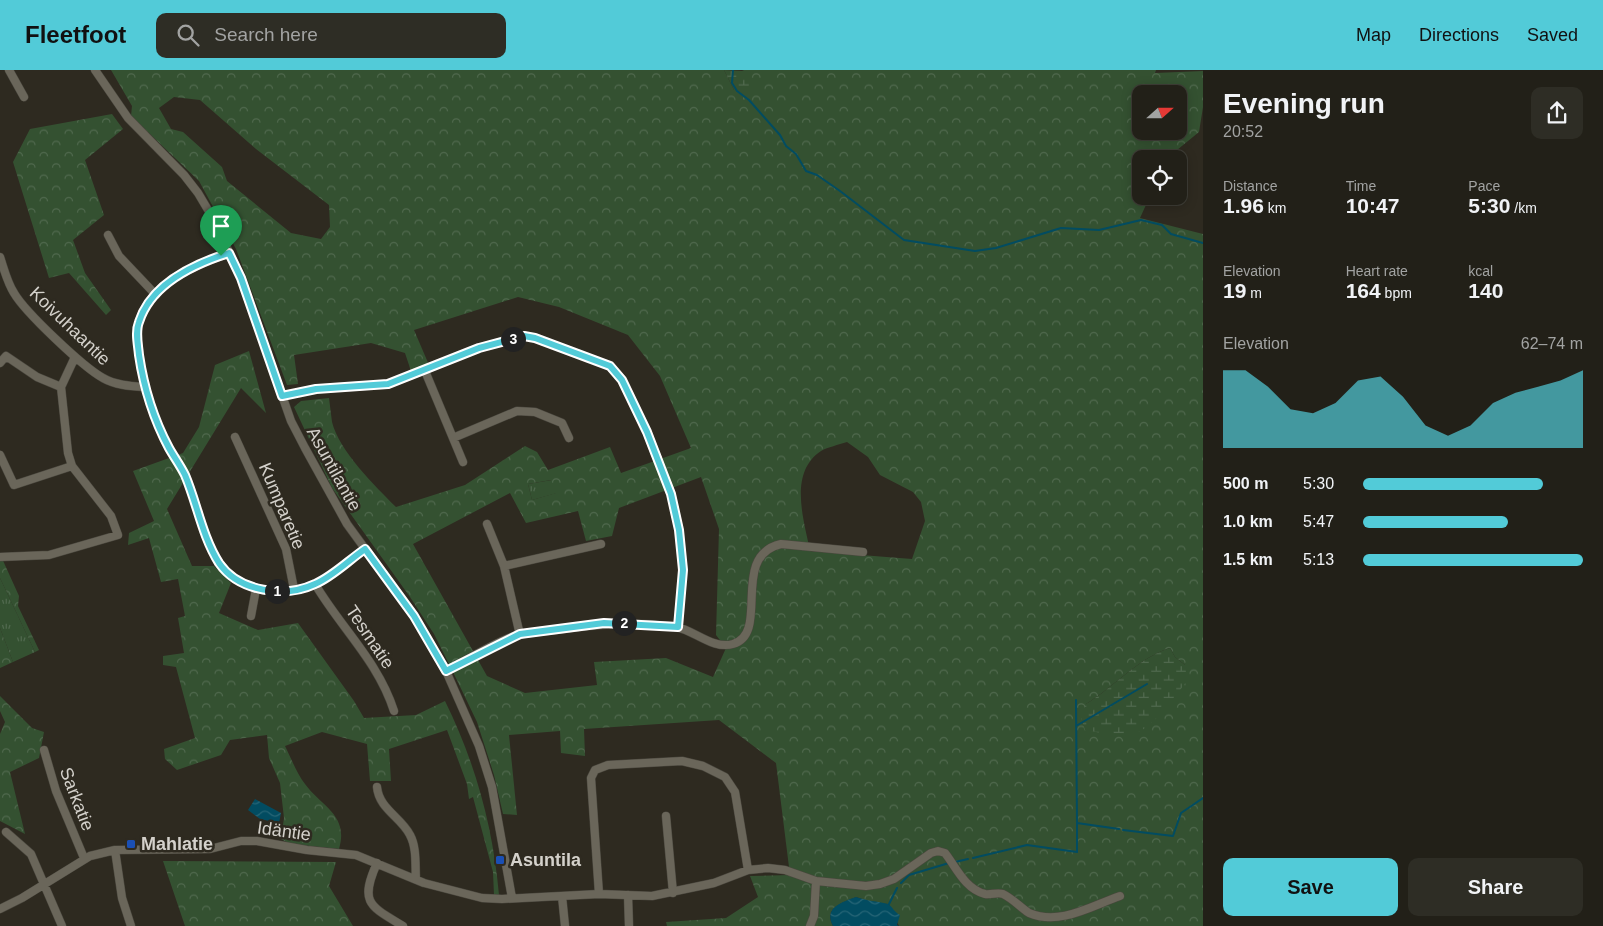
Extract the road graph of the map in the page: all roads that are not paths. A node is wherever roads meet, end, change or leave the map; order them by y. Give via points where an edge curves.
1 (9, 70) edge
2 (95, 70) edge
3 (24, 98) dead end
4 (108, 235) dead end
5 (229, 253) junction
6 (0, 257) edge
7 (156, 295) junction
8 (75, 357) junction
9 (0, 363) edge
10 (425, 370) junction
11 (61, 387) junction
12 (144, 387) junction
13 (282, 396) junction
14 (235, 437) dead end
15 (454, 438) junction
16 (569, 438) dead end
17 (0, 455) edge
18 (463, 462) dead end
19 (72, 466) junction
20 (488, 524) dead end
21 (601, 544) dead end
22 (365, 549) junction
23 (862, 552) dead end
24 (0, 557) edge
25 (504, 566) junction
26 (315, 584) junction
27 (256, 589) junction
28 (294, 589) junction
29 (251, 616) dead end
30 (678, 627) junction
31 (520, 634) junction
32 (446, 671) junction
33 (394, 711) dead end
34 (44, 750) dead end
35 (377, 786) dead end
36 (666, 816) dead end
37 (6, 832) dead end
38 (116, 850) junction
39 (84, 858) junction
40 (377, 863) junction
41 (748, 870) junction
42 (416, 879) junction
43 (816, 881) junction
44 (45, 883) junction
45 (673, 893) junction
46 (599, 894) junction
47 (628, 895) junction
48 (562, 896) junction
49 (1120, 896) dead end
50 (512, 898) junction
51 (0, 908) edge
52 (62, 926) edge
53 (131, 926) edge
54 (403, 926) edge
55 (565, 926) edge
56 (629, 926) edge
57 (810, 926) edge

1 - 3 street
2 - 5 street, Asuntilantie via 128,118 198,193
4 - 7 street via 119,256
5 - 7 street via 176,276
5 - 13 street, Asuntilantie via 241,278
6 - 8 street, Koivuhaantie via 19,300
7 - 12 street via 138,323
8 - 11 street
8 - 12 street, Koivuhaantie via 104,379 125,386
9 - 11 street via 6,356 37,377
10 - 13 street via 388,384 316,389
10 - 15 street
10 - 30 street via 479,348 524,336 610,366 622,380 647,432 671,494 683,570
11 - 19 street
12 - 27 street via 219,562 235,578
13 - 22 street, Asuntilantie via 291,421 331,498
14 - 28 street, Kumparetie via 286,549
15 - 16 street via 517,411 535,412 562,423
15 - 18 street
17 - 19 street via 14,485
19 - 24 street via 110,516 118,534 49,555
20 - 25 street
21 - 25 street
22 - 26 street
22 - 32 street, Asuntilantie via 414,616
23 - 30 street via 781,544 770,547 760,556 753,573 751,616 745,636 734,644 710,641
25 - 31 street
26 - 28 street
26 - 33 street, Tesmatie via 369,657 382,679
27 - 28 street
27 - 29 street
30 - 31 street via 604,623
31 - 32 street
32 - 50 street, Asuntilantie via 479,746 492,787
34 - 39 street, Sarkatie via 56,791
35 - 42 street via 380,801 409,832 413,841
36 - 45 street
37 - 44 street via 31,854
38 - 39 street, Idäntie
38 - 40 street, Idäntie via 210,849 257,840 356,855
38 - 53 street via 122,898
39 - 44 street, Idäntie
40 - 42 street, Idäntie
40 - 54 street via 368,895 374,908
41 - 43 street via 784,870
41 - 45 street
41 - 46 street via 735,792 725,777 703,766 682,761 608,764 595,770 591,778
42 - 50 street, Idäntie via 482,898
43 - 49 street via 866,886 880,884 894,879 938,851 945,853 966,882 979,892 1002,893 1043,918 1069,918
43 - 57 street via 814,916
44 - 51 street, Idäntie
44 - 52 street
45 - 47 street
46 - 47 street
46 - 48 street, Idäntie
47 - 56 street
48 - 50 street, Idäntie
48 - 55 street

